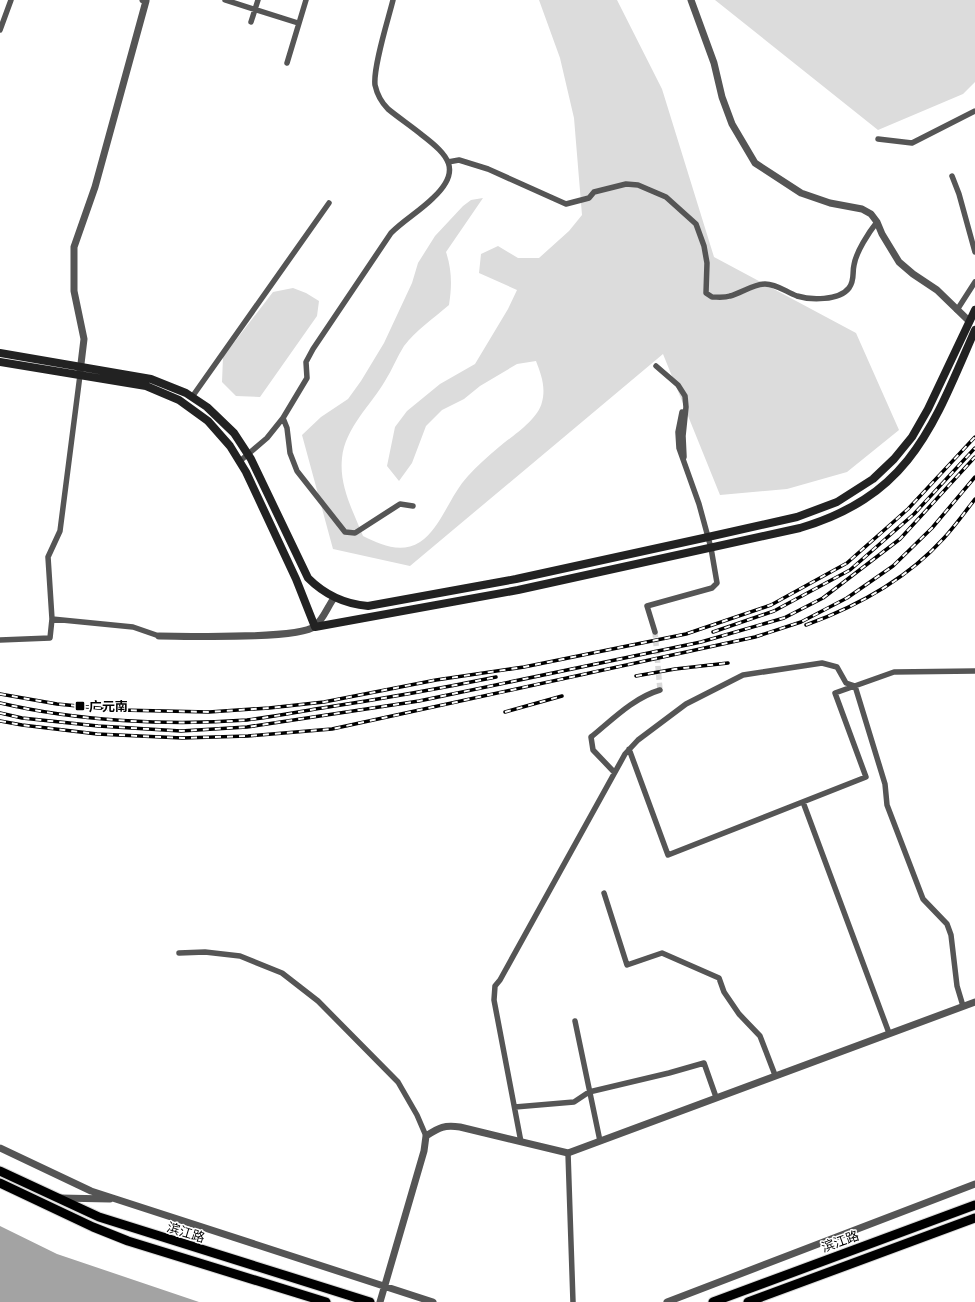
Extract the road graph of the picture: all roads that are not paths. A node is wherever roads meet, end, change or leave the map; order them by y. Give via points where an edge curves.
1 (11, 0) edge
2 (145, 0) edge
3 (225, 0) edge
4 (258, 0) edge
5 (306, 0) edge
6 (393, 0) edge
7 (691, 0) edge
8 (255, 8) junction
9 (251, 22) dead end
10 (298, 23) junction
11 (0, 30) edge
12 (287, 62) dead end
13 (975, 112) edge
14 (878, 139) dead end
15 (448, 162) junction
16 (952, 176) dead end
17 (329, 203) dead end
18 (877, 222) junction
19 (975, 252) edge
20 (975, 282) edge
21 (957, 310) junction
22 (975, 310) edge
23 (972, 322) edge
24 (975, 330) edge
25 (0, 353) edge
26 (0, 362) edge
27 (81, 366) junction
28 (656, 366) dead end
29 (80, 375) junction
30 (192, 397) junction
31 (682, 412) dead end
32 (283, 418) junction
33 (248, 454) junction
34 (240, 461) junction
35 (686, 467) junction
36 (413, 506) dead end
37 (708, 537) junction
38 (711, 548) junction
39 (334, 598) junction
40 (52, 619) junction
41 (315, 627) junction
42 (655, 632) tunnel mouth
43 (159, 636) joint
44 (0, 640) edge
45 (975, 671) edge
46 (855, 686) junction
47 (660, 690) dead end
48 (629, 750) junction
49 (614, 772) junction
50 (803, 802) junction
51 (604, 893) dead end
52 (179, 953) dead end
53 (975, 1002) edge
54 (963, 1006) junction
55 (575, 1021) dead end
56 (889, 1033) junction
57 (775, 1075) junction
58 (589, 1092) junction
59 (716, 1097) junction
60 (515, 1107) junction
61 (426, 1136) junction
62 (600, 1141) junction
63 (521, 1142) junction
64 (0, 1148) edge
65 (568, 1152) junction
66 (0, 1171) edge
67 (0, 1184) edge
68 (975, 1184) edge
69 (56, 1198) junction
70 (118, 1199) junction
71 (975, 1205) edge
72 (975, 1218) edge
73 (384, 1286) junction
74 (326, 1302) edge
75 (370, 1302) edge
76 (380, 1302) edge
77 (433, 1302) edge
78 (573, 1302) edge
79 (667, 1302) edge
80 (713, 1302) edge
81 (748, 1302) edge

1 - 11 street
2 - 27 street via 95,187 74,247 74,291 84,339
3 - 8 street
4 - 8 street
5 - 10 street
6 - 15 street via 375,74 376,90 388,109 442,150
7 - 18 street via 714,63 732,124 755,163 801,193 830,203 862,209
8 - 9 street
8 - 10 street
10 - 12 street
13 - 14 street via 912,142
15 - 18 street via 459,160 482,167 566,204 580,202 594,192 619,185 638,185 666,197 696,224 707,263 706,293 712,297 728,297 765,284 805,298 840,295 852,284 853,265 868,233
15 - 32 street via 450,170 447,182 434,198 391,233 313,349 306,362 307,378
16 - 19 street
17 - 30 street
18 - 21 street via 899,262 937,290
20 - 21 street
21 - 23 street
22 - 23 main road
23 - 37 main road via 918,428 894,459 874,479 850,495 811,513
24 - 38 main road via 928,433 903,466 880,487 856,504 814,524
25 - 27 main road
26 - 29 main road
27 - 29 street
27 - 30 main road via 151,379 175,387
28 - 35 street via 678,385 685,396 683,442
29 - 34 main road via 146,386 179,400 199,413 216,429
29 - 40 street via 60,531 48,557
30 - 33 main road via 225,424
31 - 35 street via 678,443
32 - 33 street via 267,438
32 - 36 street via 290,453 297,472 345,532 355,533 400,504
33 - 34 street
33 - 39 main road via 308,578
34 - 41 main road via 296,579
35 - 37 street
37 - 38 street
37 - 39 main road via 516,579 368,606
38 - 41 main road via 518,590
38 - 42 street via 717,583 712,588 647,606
39 - 41 street
40 - 43 street via 133,627
40 - 44 street via 50,638
41 - 43 street via 298,632 243,636
45 - 46 street via 894,672
46 - 48 street via 846,683 837,667 822,663 743,675 686,704 638,740
46 - 50 street via 835,693 866,777
46 - 54 street via 885,784 887,805 923,899 947,924 951,935 957,986
47 - 49 street via 648,693 591,737 593,750
48 - 49 street
48 - 50 street via 668,854
49 - 60 street via 495,986 494,1000
50 - 56 street
51 - 57 street via 626,965 662,953 719,978 724,992 739,1014 760,1036
52 - 61 street via 205,952 240,956 282,973 318,1001 398,1082
53 - 54 street
54 - 56 street
55 - 58 street
56 - 57 street
57 - 59 street
58 - 59 street via 704,1063
58 - 60 street via 574,1102
58 - 62 street
59 - 62 street
60 - 63 street
61 - 63 street via 447,1125
61 - 73 street via 424,1151
62 - 65 street
63 - 65 street
64 - 70 street via 91,1191
65 - 78 street
66 - 69 highway, 滨江路
67 - 74 highway, 滨江路 via 93,1227 128,1240
68 - 79 street
69 - 70 street
69 - 75 highway, 滨江路 via 99,1217 155,1236
70 - 73 street
71 - 80 highway, 滨江路
72 - 81 highway, 滨江路
73 - 76 street
73 - 77 street

